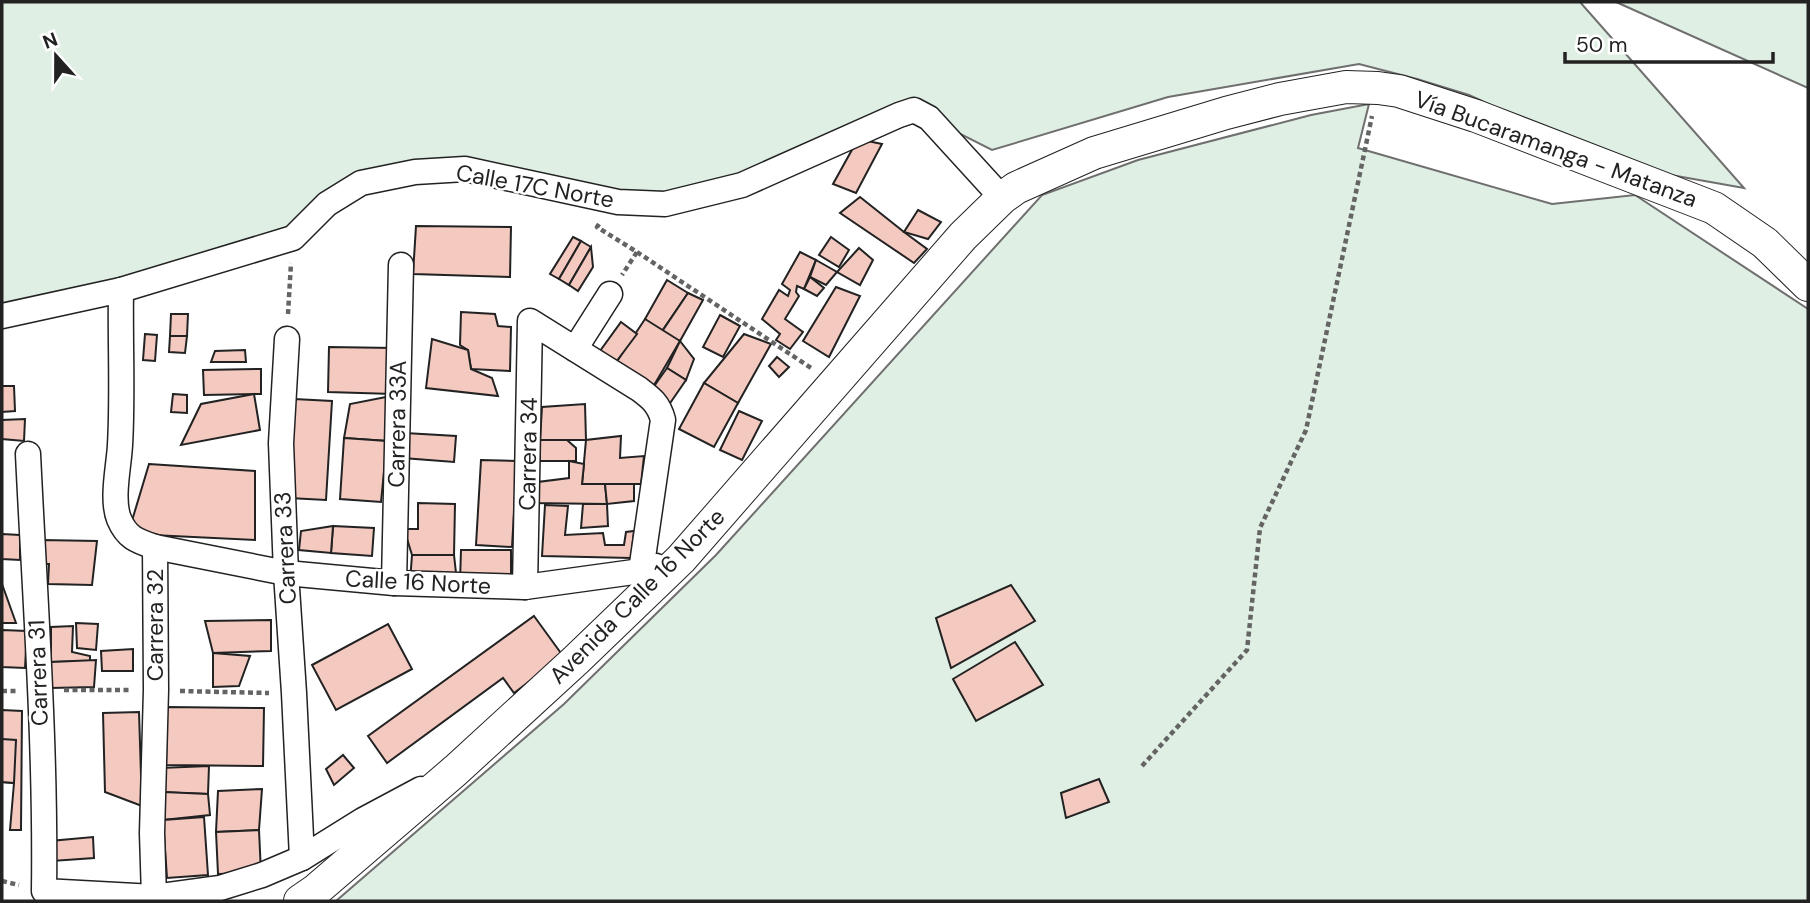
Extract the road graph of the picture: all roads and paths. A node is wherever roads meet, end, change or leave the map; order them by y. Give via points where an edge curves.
1 (1378, 88) junction
2 (1002, 198) junction
3 (597, 227) dead end
4 (293, 238) junction
5 (637, 252) junction
6 (401, 265) dead end
7 (1808, 285) edge
8 (121, 289) junction
9 (610, 294) joint
10 (2, 316) edge
11 (287, 339) joint
12 (575, 349) junction
13 (798, 359) dead end
14 (28, 454) dead end
15 (155, 547) junction
16 (681, 559) junction
17 (641, 571) junction
18 (286, 573) junction
19 (394, 583) junction
20 (525, 587) junction
21 (1142, 766) dead end
22 (456, 770) junction
23 (302, 858) junction
24 (153, 897) junction
25 (300, 901) edge

1 - 2 street, Vía Bucaramanga - Matanza via 1346,87 1214,116 1094,153
1 - 7 street, Vía Bucaramanga - Matanza via 1476,116 1714,208 1765,243
1 - 21 path via 1306,430 1260,527 1247,650
2 - 4 street, Calle 17C Norte via 929,118 914,110 742,185 665,204 618,202 465,169 415,172 361,183 327,204
2 - 16 street, Avenida Calle 16 Norte via 963,236
3 - 5 path
4 - 8 street, Calle 17C Norte
4 - 11 path
5 - 9 path
5 - 13 path
6 - 19 street, Carrera 33A
8 - 10 street, Calle 17C Norte
8 - 15 street, Carrera 32 via 116,503 118,517 133,540
9 - 12 street
11 - 18 street, Carrera 33 via 281,443
12 - 17 street via 654,401 663,420
12 - 20 street, Carrera 34 via 530,321
14 - 24 street, Carrera 31 via 44,891
15 - 18 street, Calle 16 Norte
15 - 24 street, Carrera 32
16 - 17 street, Calle 16 Norte
16 - 22 street, Avenida Calle 16 Norte
17 - 20 street, Calle 16 Norte
18 - 19 street, Calle 16 Norte
18 - 23 street, Carrera 33
19 - 20 street, Calle 16 Norte
22 - 23 street
22 - 25 street, Avenida Calle 16 Norte
23 - 24 street via 220,888

